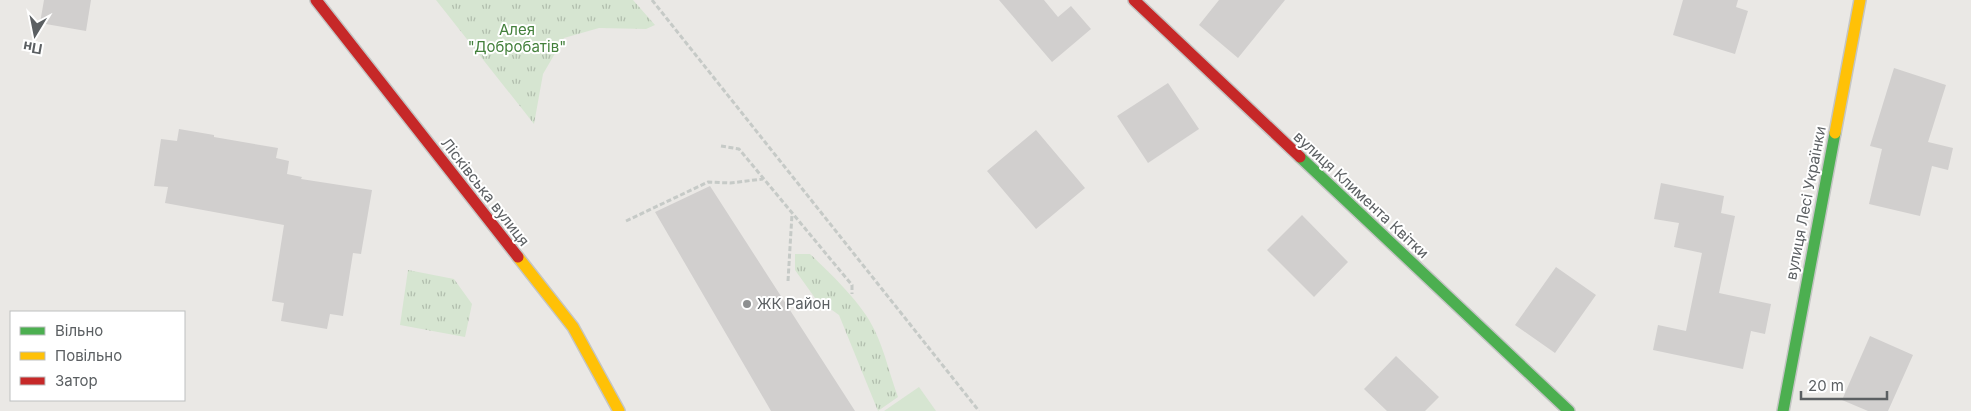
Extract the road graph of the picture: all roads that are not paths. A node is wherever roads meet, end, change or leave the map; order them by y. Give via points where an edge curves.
1 (316, 0) edge
2 (1134, 0) edge
3 (1860, 0) edge
4 (619, 411) edge
5 (1569, 411) edge
6 (1783, 411) edge

1 - 4 street, Лісківська вулиця via 573,328
2 - 5 street, вулиця Климента Квітки
3 - 6 street, вулиця Лесі Українки

